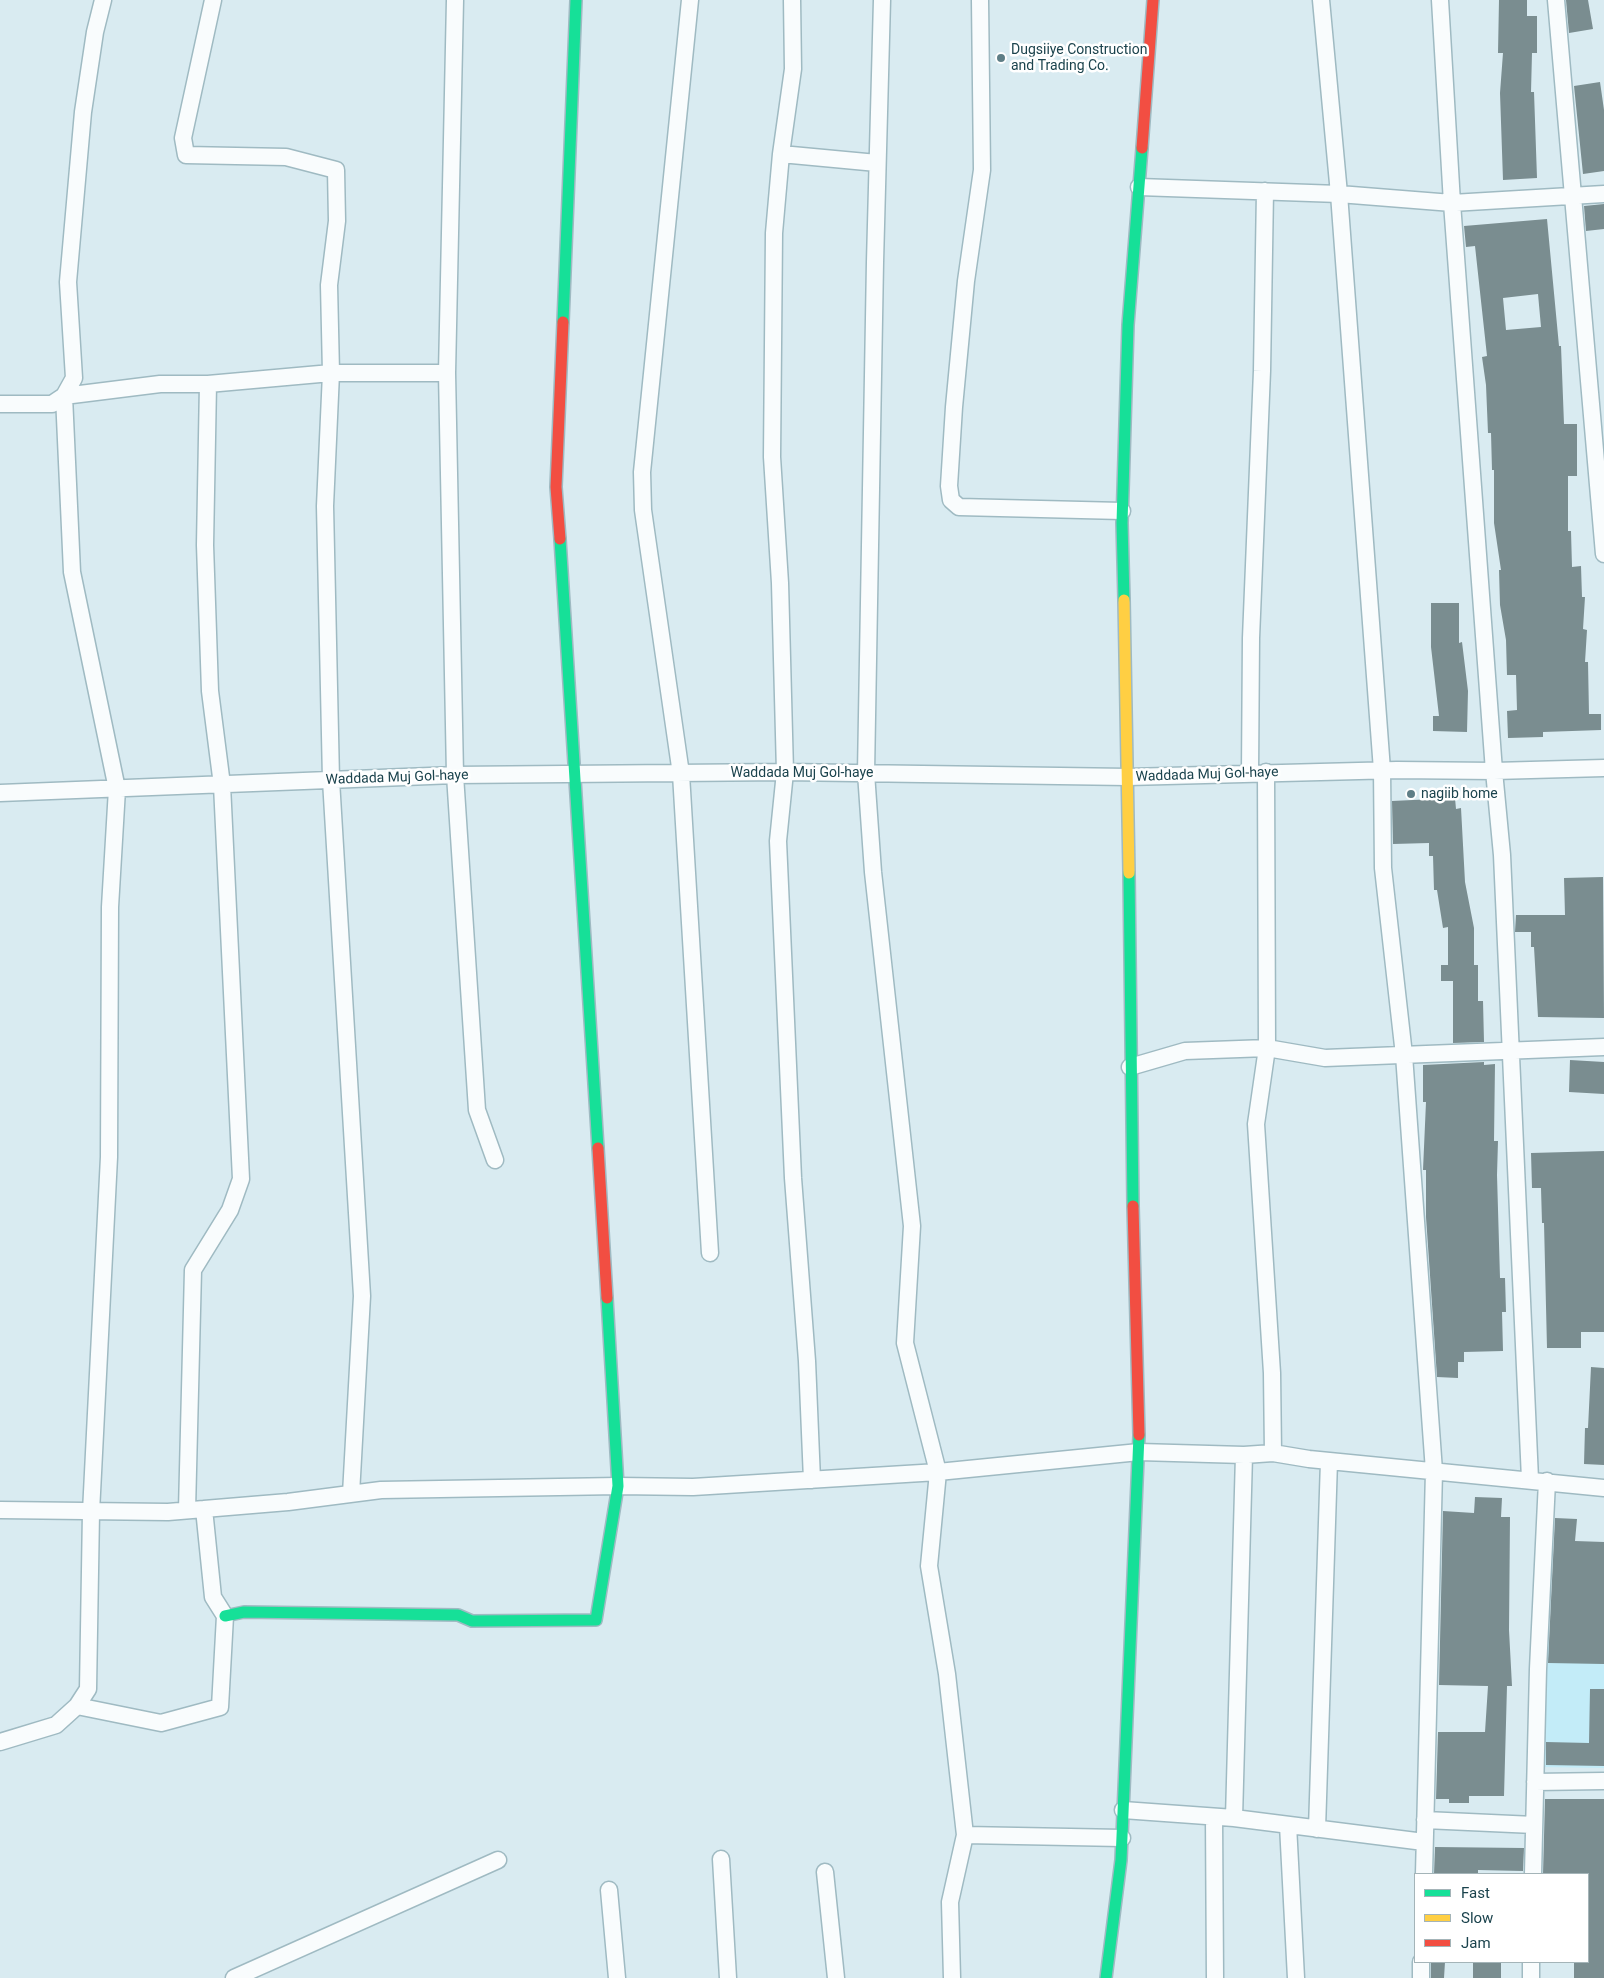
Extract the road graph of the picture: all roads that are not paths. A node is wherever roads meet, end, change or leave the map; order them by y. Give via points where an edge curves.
1 (103, 0) edge
2 (212, 0) edge
3 (455, 0) edge
4 (576, 0) edge
5 (690, 0) edge
6 (792, 0) edge
7 (882, 0) edge
8 (980, 0) edge
9 (1153, 0) edge
10 (1321, 0) edge
11 (1440, 0) edge
12 (1556, 0) edge
13 (781, 154) junction
14 (877, 163) junction
15 (1138, 187) junction
16 (1264, 191) junction
17 (1339, 194) junction
18 (1604, 194) edge
19 (1571, 195) junction
20 (1452, 203) junction
21 (331, 373) junction
22 (447, 373) junction
23 (208, 384) junction
24 (64, 396) junction
25 (0, 404) edge
26 (1122, 511) junction
27 (1604, 554) edge
28 (1604, 768) edge
29 (1382, 770) junction
30 (1494, 771) junction
31 (786, 772) junction
32 (866, 773) junction
33 (1258, 773) junction
34 (681, 774) junction
35 (455, 775) junction
36 (576, 775) junction
37 (1128, 777) junction
38 (331, 780) junction
39 (222, 785) junction
40 (117, 789) junction
41 (0, 793) edge
42 (1604, 1047) edge
43 (1267, 1048) junction
44 (1512, 1050) junction
45 (1404, 1055) junction
46 (1130, 1067) junction
47 (495, 1160) dead end
48 (710, 1253) dead end
49 (1139, 1452) junction
50 (1272, 1453) junction
51 (1244, 1455) junction
52 (1329, 1461) junction
53 (1434, 1471) junction
54 (938, 1472) junction
55 (1530, 1479) junction
56 (812, 1480) junction
57 (1547, 1481) junction
58 (618, 1486) junction
59 (1604, 1488) edge
60 (351, 1494) junction
61 (204, 1509) junction
62 (0, 1510) edge
63 (187, 1510) junction
64 (91, 1512) junction
65 (225, 1616) junction
66 (77, 1706) junction
67 (0, 1742) edge
68 (1604, 1781) edge
69 (1535, 1782) junction
70 (1123, 1810) junction
71 (1214, 1817) junction
72 (1234, 1818) junction
73 (1425, 1820) junction
74 (1288, 1825) junction
75 (1534, 1825) junction
76 (1317, 1829) junction
77 (966, 1835) junction
78 (1122, 1838) junction
79 (1424, 1842) junction
80 (721, 1859) dead end
81 (498, 1860) dead end
82 (825, 1872) dead end
83 (1424, 1873) edge
84 (1533, 1873) edge
85 (608, 1890) dead end
86 (1421, 1963) edge
87 (1531, 1963) edge
88 (234, 1978) edge
89 (616, 1978) edge
90 (728, 1978) edge
91 (836, 1978) edge
92 (952, 1978) edge
93 (1106, 1978) edge
94 (1215, 1978) edge
95 (1296, 1978) edge
96 (1421, 1978) edge
97 (1531, 1978) edge

1 - 24 street via 82,112 68,282 74,378
2 - 21 street via 183,138 186,155 286,157 336,170 337,220 329,285
3 - 22 street
4 - 36 street via 556,487
5 - 34 street via 642,472 643,510
6 - 13 street via 792,69
7 - 14 street
8 - 26 street via 982,170 966,281 948,486 950,500 959,507
9 - 15 street
10 - 17 street
11 - 20 street
12 - 19 street
13 - 14 street
13 - 31 street via 774,233 771,383
14 - 32 street
15 - 16 street
15 - 26 street via 1128,325
16 - 17 street
16 - 33 street via 1262,370 1252,638
17 - 20 street
17 - 29 street
18 - 19 street
19 - 20 street
19 - 27 street
20 - 30 street
21 - 22 street
21 - 23 street
21 - 38 street via 325,506
22 - 35 street
23 - 24 street via 160,384
23 - 39 street via 205,545 210,691
24 - 25 street via 52,404
24 - 40 street via 72,572
26 - 37 street
28 - 30 street, Waddada Muj Gol-haye
29 - 30 street, Waddada Muj Gol-haye
29 - 33 street, Waddada Muj Gol-haye
29 - 45 street via 1383,868
30 - 44 street via 1502,855
31 - 32 street, Waddada Muj Gol-haye
31 - 34 street, Waddada Muj Gol-haye
31 - 56 street via 778,841 793,1178
32 - 37 street, Waddada Muj Gol-haye
32 - 54 street via 872,872 912,1226 905,1343
33 - 37 street, Waddada Muj Gol-haye
33 - 43 street
34 - 36 street, Waddada Muj Gol-haye
34 - 48 street
35 - 36 street, Waddada Muj Gol-haye
35 - 38 street, Waddada Muj Gol-haye
35 - 47 street via 476,1110
36 - 58 street
37 - 46 street
38 - 39 street, Waddada Muj Gol-haye
38 - 60 street via 362,1296
39 - 40 street, Waddada Muj Gol-haye
39 - 63 street via 241,1179 230,1210 193,1270
40 - 41 street, Waddada Muj Gol-haye
40 - 64 street via 110,907 109,1157
42 - 44 street
43 - 45 street via 1326,1058
43 - 46 street via 1185,1051
43 - 50 street via 1256,1124 1272,1373
44 - 45 street
44 - 55 street
45 - 53 street
46 - 49 street
49 - 51 street
49 - 54 street
49 - 70 street
50 - 51 street
50 - 52 street
51 - 72 street
52 - 53 street
52 - 76 street
53 - 55 street
53 - 73 street
54 - 56 street
54 - 77 street via 929,1566 947,1674
55 - 57 street
56 - 58 street via 693,1487
57 - 59 street
57 - 69 street
58 - 60 street via 381,1490
58 - 65 street via 596,1620 472,1621 458,1615 244,1612
60 - 61 street
61 - 63 street
61 - 65 street via 213,1597
62 - 64 street
63 - 64 street
64 - 66 street via 88,1689
65 - 66 street via 220,1707 160,1723
66 - 67 street via 56,1725
68 - 69 street
69 - 75 street
70 - 71 street
70 - 78 street
71 - 72 street
71 - 94 street
72 - 74 street
73 - 75 street
73 - 79 street
74 - 76 street
74 - 95 street
75 - 84 street
76 - 79 street
77 - 78 street
77 - 92 street via 950,1902
78 - 93 street
79 - 83 street
80 - 90 street
81 - 88 street
82 - 91 street
85 - 89 street
86 - 96 street
87 - 97 street

